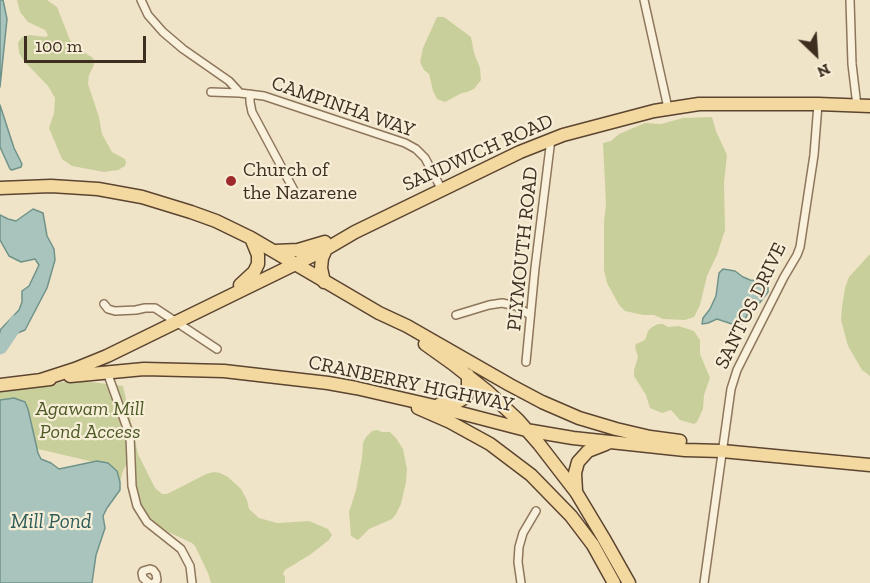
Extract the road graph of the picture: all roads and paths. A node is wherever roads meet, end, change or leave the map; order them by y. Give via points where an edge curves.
1 (141, 0) edge
2 (644, 0) edge
3 (850, 0) edge
4 (211, 92) dead end
5 (240, 93) junction
6 (250, 94) junction
7 (818, 104) junction
8 (864, 106) edge
9 (668, 108) junction
10 (551, 139) junction
11 (0, 188) edge
12 (442, 190) junction
13 (297, 196) dead end
14 (355, 232) junction
15 (251, 238) junction
16 (326, 249) junction
17 (274, 251) junction
18 (296, 264) junction
19 (324, 282) junction
20 (225, 297) junction
21 (104, 304) dead end
22 (379, 313) junction
23 (456, 315) dead end
24 (530, 315) junction
25 (175, 322) junction
26 (217, 349) dead end
27 (526, 362) dead end
28 (107, 372) junction
29 (468, 375) junction
30 (41, 380) junction
31 (0, 386) edge
32 (384, 394) junction
33 (430, 405) junction
34 (526, 430) junction
35 (610, 442) junction
36 (722, 451) junction
37 (870, 465) edge
38 (576, 492) junction
39 (536, 511) dead end
40 (149, 583) edge
41 (154, 583) edge
42 (192, 583) edge
43 (521, 583) edge
44 (614, 583) edge
45 (629, 583) edge
46 (704, 583) edge

1 - 5 street via 147,15 163,33
2 - 9 street
3 - 8 street via 852,64
4 - 5 street, CAMPINHA WAY
5 - 6 street, CAMPINHA WAY
6 - 12 street, CAMPINHA WAY via 273,98 411,147 422,154
6 - 13 street via 252,112
7 - 8 main road, SANDWICH ROAD
7 - 9 main road, SANDWICH ROAD
7 - 36 street, SANTOS DRIVE via 800,247 737,370 730,389
9 - 10 main road, SANDWICH ROAD
10 - 12 main road, SANDWICH ROAD
10 - 24 street, PLYMOUTH ROAD
11 - 15 main road, CRANBERRY HIGHWAY via 51,186 113,191 191,212
12 - 14 main road, SANDWICH ROAD
14 - 16 main road, SANDWICH ROAD
14 - 17 main road, SANDWICH ROAD via 306,248
15 - 17 main road, CRANBERRY HIGHWAY
15 - 20 main road via 258,255 256,268
16 - 18 main road, SANDWICH ROAD
16 - 19 main road via 321,262
17 - 18 main road, CRANBERRY HIGHWAY
18 - 19 main road, CRANBERRY HIGHWAY
18 - 20 main road, SANDWICH ROAD
19 - 22 main road, CRANBERRY HIGHWAY
20 - 25 main road, SANDWICH ROAD
21 - 25 street via 115,311 155,308
22 - 29 main road, CRANBERRY HIGHWAY
22 - 36 main road, CRANBERRY HIGHWAY via 562,411 632,433
23 - 24 street via 502,303
24 - 27 street, PLYMOUTH ROAD
25 - 26 street
25 - 30 main road, SANDWICH ROAD via 91,363
28 - 30 main road, CRANBERRY HIGHWAY
28 - 32 main road, CRANBERRY HIGHWAY via 224,371
28 - 42 street via 130,436 137,506 147,522 184,552
29 - 33 main road via 468,393 463,399
29 - 34 main road, CRANBERRY HIGHWAY
30 - 31 main road, CRANBERRY HIGHWAY
32 - 33 main road, CRANBERRY HIGHWAY
32 - 44 main road via 473,434 519,465 571,516
33 - 34 main road, CRANBERRY HIGHWAY
34 - 35 main road, CRANBERRY HIGHWAY
34 - 38 main road
35 - 36 main road, CRANBERRY HIGHWAY
35 - 38 main road via 592,449 578,462 574,473
36 - 37 main road, CRANBERRY HIGHWAY
36 - 46 street, SANTOS DRIVE
38 - 45 main road
39 - 43 street via 519,547
40 - 41 street via 142,573 150,569 156,574

